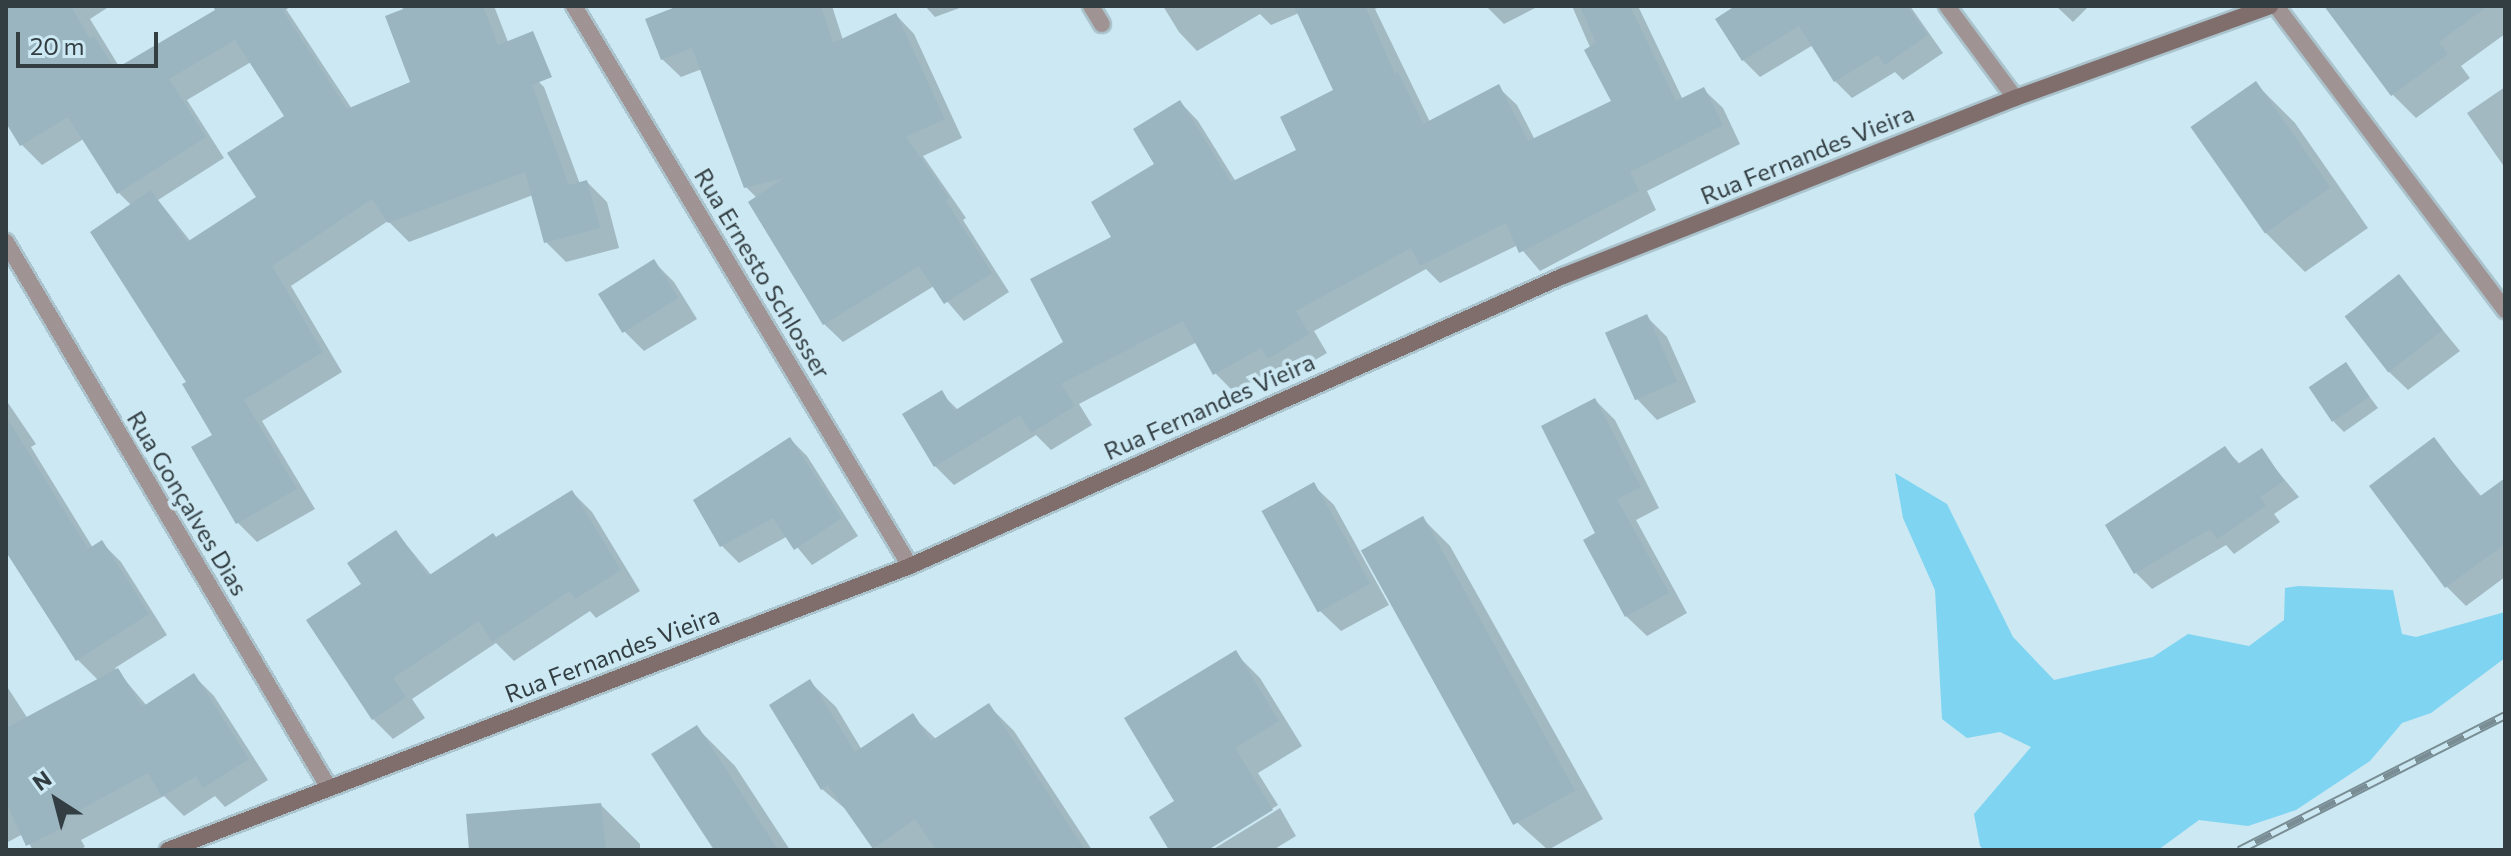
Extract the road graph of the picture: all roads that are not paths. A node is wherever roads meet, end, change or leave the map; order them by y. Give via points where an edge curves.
1 (574, 6) edge
2 (1091, 6) edge
3 (1947, 6) edge
4 (2273, 6) edge
5 (1102, 24) dead end
6 (2015, 98) junction
7 (6, 242) edge
8 (2505, 310) edge
9 (910, 566) junction
10 (329, 788) junction
11 (168, 850) edge

1 - 9 street, Rua Ernesto Schlosser
2 - 5 street
3 - 6 street
4 - 6 street, Rua Fernandes Vieira
4 - 8 street
6 - 9 street, Rua Fernandes Vieira via 1563,276
7 - 10 street, Rua Gonçalves Dias
9 - 10 street, Rua Fernandes Vieira
10 - 11 street, Rua Fernandes Vieira

